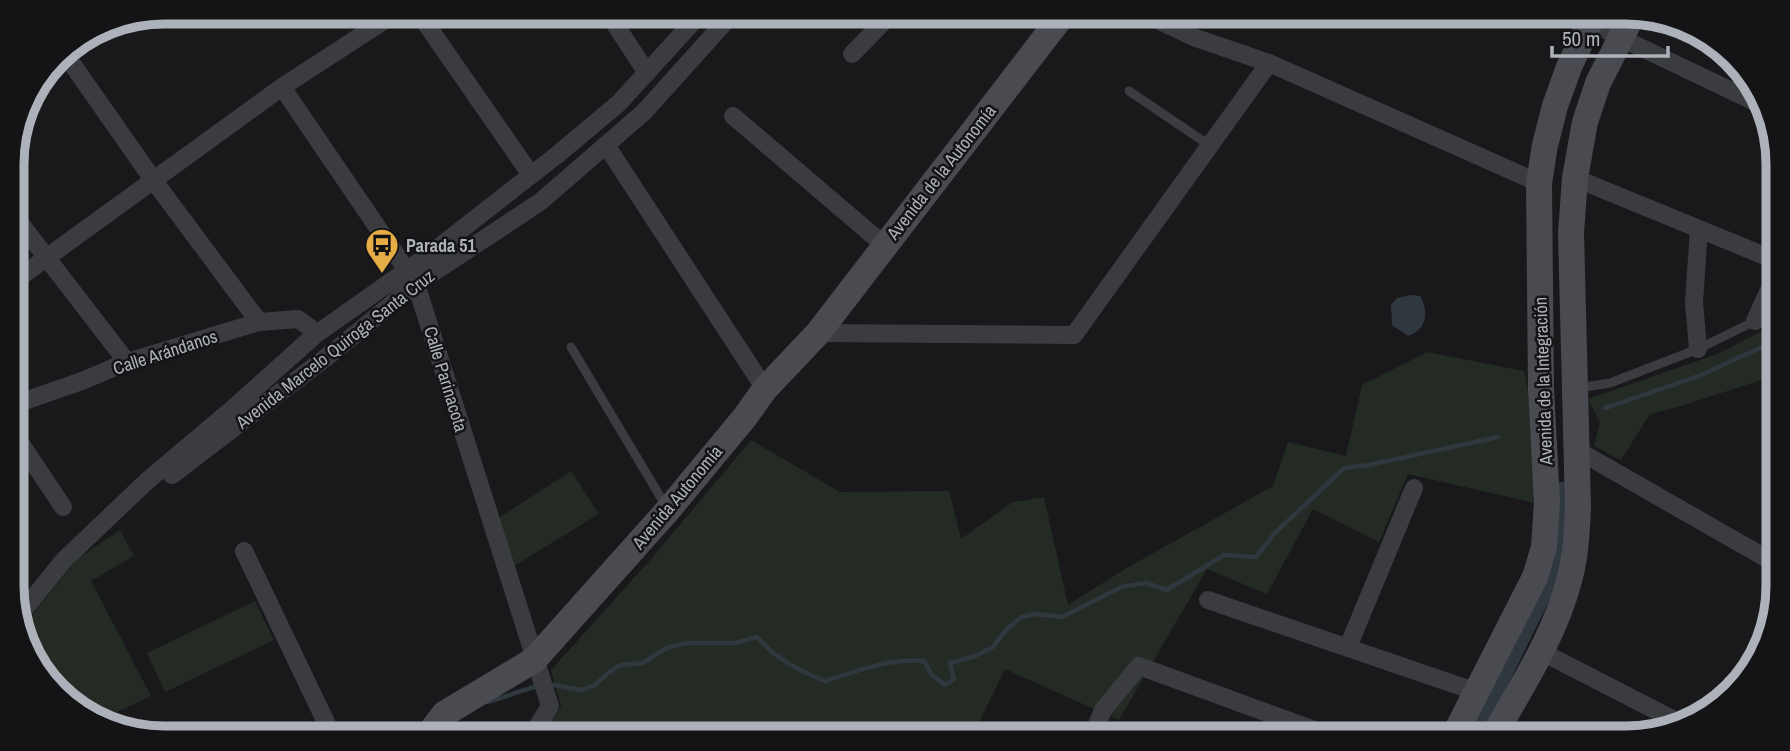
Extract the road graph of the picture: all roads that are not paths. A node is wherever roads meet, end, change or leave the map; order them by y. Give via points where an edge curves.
1 (1055, 24) edge
2 (1168, 24) edge
3 (1583, 24) edge
4 (1600, 24) edge
5 (1628, 24) edge
6 (378, 25) edge
7 (427, 25) edge
8 (615, 25) edge
9 (691, 25) edge
10 (723, 25) edge
11 (881, 25) edge
12 (1621, 38) junction
13 (852, 54) dead end
14 (70, 61) edge
15 (1269, 63) junction
16 (647, 74) junction
17 (282, 87) junction
18 (1129, 91) dead end
19 (1749, 99) edge
20 (733, 116) dead end
21 (606, 145) junction
22 (1209, 145) junction
23 (531, 175) junction
24 (1575, 178) junction
25 (154, 181) junction
26 (1539, 183) junction
27 (1699, 229) junction
28 (25, 230) edge
29 (884, 245) junction
30 (1766, 256) edge
31 (47, 259) junction
32 (25, 274) edge
33 (411, 277) junction
34 (1766, 296) edge
35 (1755, 321) joint
36 (259, 322) junction
37 (818, 333) junction
38 (315, 335) junction
39 (571, 347) dead end
40 (1698, 349) junction
41 (127, 362) junction
42 (1573, 388) junction
43 (765, 389) junction
44 (24, 401) edge
45 (1575, 420) junction
46 (1545, 426) junction
47 (24, 449) edge
48 (1577, 450) junction
49 (1414, 488) dead end
50 (63, 507) dead end
51 (668, 510) junction
52 (85, 541) junction
53 (244, 551) dead end
54 (1766, 558) edge
55 (1208, 600) dead end
56 (26, 607) edge
57 (1348, 647) junction
58 (1540, 651) junction
59 (534, 660) junction
60 (1477, 692) junction
61 (1671, 718) edge
62 (328, 726) edge
63 (435, 726) edge
64 (538, 726) edge
65 (1096, 726) edge
66 (1306, 726) edge
67 (1459, 726) edge
68 (1499, 726) edge

1 - 29 main road, Avenida de la Autonomía
2 - 15 street
3 - 26 main road, Avenida de la Integración via 1555,106
4 - 12 street
5 - 12 main road, Avenida de la Integración
6 - 17 street
7 - 23 street
8 - 16 street
9 - 16 street, Avenida Marcelo Quiroga Santa Cruz
10 - 21 street, Avenida Marcelo Quiroga Santa Cruz via 644,112
11 - 13 street
12 - 19 street
12 - 24 main road, Avenida de la Integración via 1585,122
14 - 25 street
15 - 22 street
15 - 26 street
16 - 23 street, Avenida Marcelo Quiroga Santa Cruz
17 - 25 street
17 - 33 street, Calle Parinacota
18 - 22 lane
20 - 29 street
21 - 33 street, Avenida Marcelo Quiroga Santa Cruz via 540,202
21 - 43 street
22 - 37 street via 1074,335
23 - 33 street, Avenida Marcelo Quiroga Santa Cruz
24 - 27 street
24 - 42 main road, Avenida de la Integración
25 - 31 street
25 - 36 street
26 - 46 main road, Avenida de la Integración
27 - 30 street
27 - 40 street via 1694,302
28 - 31 street
29 - 37 main road, Avenida de la Autonomía
31 - 32 street
31 - 41 street
33 - 38 street, Avenida Marcelo Quiroga Santa Cruz
33 - 52 street, Avenida Marcelo Quiroga Santa Cruz via 337,349
33 - 59 street, Calle Parinacota
34 - 35 street
35 - 40 lane
36 - 38 street, Calle Arándanos via 298,319
36 - 41 street, Calle Arándanos
37 - 43 main road, Avenida Autonomía
38 - 52 street, Avenida Marcelo Quiroga Santa Cruz
39 - 51 lane
40 - 42 lane via 1610,383
41 - 44 street, Calle Arándanos
42 - 45 main road, Avenida de la Integración
43 - 51 main road, Avenida Autonomía
45 - 46 main road
45 - 48 main road, Avenida de la Integración
46 - 60 main road, Avenida de la Integración via 1544,547 1535,577
47 - 50 street
48 - 54 street
48 - 58 main road, Avenida de la Integración via 1571,576
49 - 57 street
51 - 59 main road, Avenida Autonomía
52 - 56 street, Avenida Marcelo Quiroga Santa Cruz
53 - 62 street
55 - 57 street
57 - 60 street
58 - 61 street
58 - 68 main road, Avenida de la Integración
59 - 63 main road, Avenida Autonomía via 444,714
59 - 64 street, Calle Parinacota via 550,706
60 - 67 main road, Avenida de la Integración
65 - 66 street via 1103,710 1139,666

